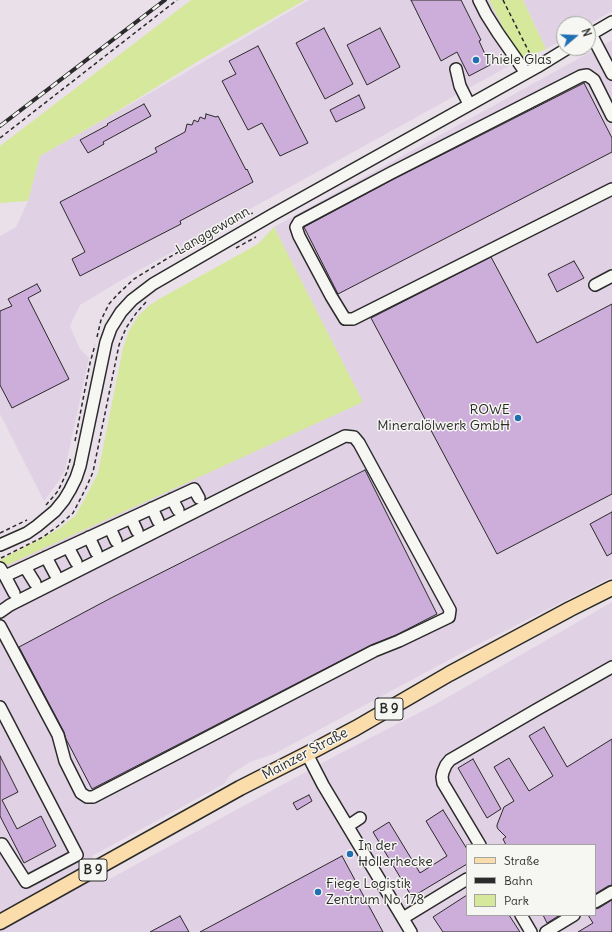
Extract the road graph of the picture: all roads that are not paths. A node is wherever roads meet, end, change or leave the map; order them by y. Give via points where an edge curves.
1 (479, 0) edge
2 (612, 22) edge
3 (596, 31) edge
4 (596, 46) edge
5 (560, 56) edge
6 (456, 69) dead end
7 (526, 73) junction
8 (612, 74) edge
9 (469, 104) junction
10 (612, 116) edge
11 (612, 189) edge
12 (612, 276) edge
13 (595, 285) dead end
14 (199, 498) dead end
15 (172, 499) junction
16 (152, 508) junction
17 (178, 510) dead end
18 (131, 518) junction
19 (158, 520) dead end
20 (110, 528) junction
21 (137, 531) dead end
22 (89, 537) junction
23 (116, 541) dead end
24 (0, 545) edge
25 (68, 547) junction
26 (96, 552) dead end
27 (46, 557) junction
28 (76, 562) dead end
29 (25, 567) junction
30 (2, 572) edge
31 (55, 574) dead end
32 (35, 583) dead end
33 (612, 588) edge
34 (14, 593) dead end
35 (0, 612) edge
36 (0, 626) edge
37 (612, 667) edge
38 (0, 707) edge
39 (307, 754) junction
40 (360, 818) dead end
41 (348, 826) junction
42 (1, 844) edge
43 (479, 844) edge
44 (466, 880) edge
45 (612, 892) edge
46 (596, 901) edge
47 (522, 916) edge
48 (572, 916) edge
49 (403, 918) junction
50 (0, 922) edge
51 (411, 932) edge
52 (532, 932) edge
53 (546, 932) edge

1 - 7 street
2 - 3 street
4 - 8 street
5 - 7 street, Langgewann
6 - 9 street via 460,86
7 - 9 street, Langgewann
9 - 24 street, Langgewann via 245,230 153,284 132,300 111,328 106,342 80,466 70,490 55,511 38,526
10 - 11 street via 594,80 587,75 581,76 299,222 296,227 345,319 353,319
12 - 13 street
14 - 15 street via 194,489
15 - 16 street
15 - 17 street
16 - 18 street
16 - 19 street
18 - 20 street
18 - 21 street
20 - 22 street
20 - 23 street
22 - 25 street
22 - 26 street
25 - 27 street
25 - 28 street
27 - 29 street
27 - 31 street
29 - 30 street
29 - 32 street
30 - 34 street
33 - 39 main road, Mainzer Straße / B 9 via 449,674
35 - 36 street via 345,436 354,437 359,443 450,610 449,617 374,651 94,797 87,797 81,793 65,761 58,735
37 - 43 street via 450,760 446,765 443,783
38 - 42 street via 77,855 26,882
39 - 41 street
39 - 50 main road, Mainzer Straße / B 9 via 240,788
40 - 41 street
41 - 49 street
44 - 49 street
45 - 46 street
47 - 52 street
48 - 53 street
49 - 51 street

